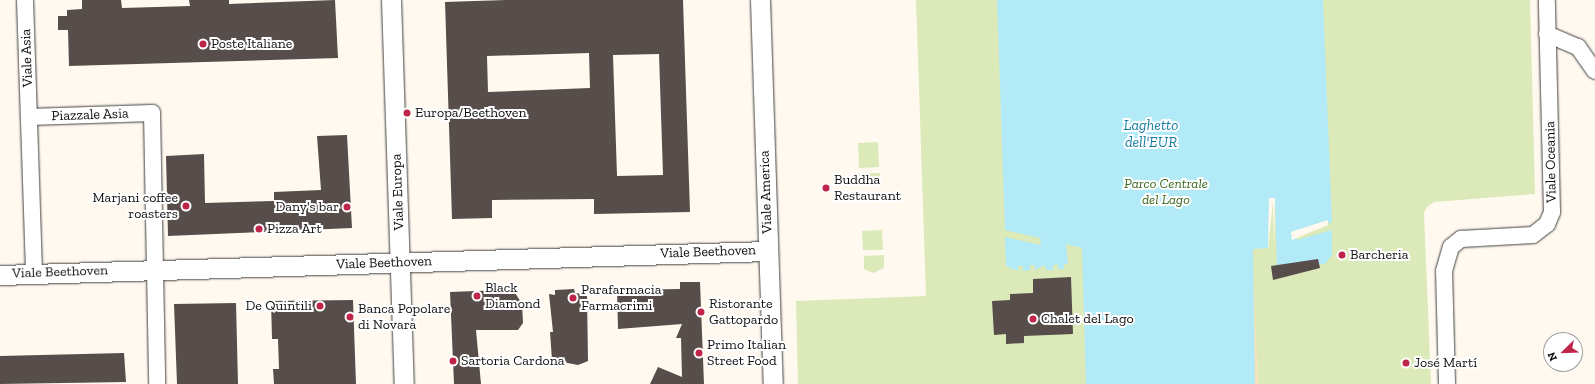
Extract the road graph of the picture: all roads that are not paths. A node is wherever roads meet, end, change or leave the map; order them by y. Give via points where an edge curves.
1 (24, 0) edge
2 (391, 0) edge
3 (760, 0) edge
4 (1547, 0) edge
5 (1547, 34) junction
6 (1595, 71) edge
7 (29, 117) junction
8 (768, 251) junction
9 (401, 262) junction
10 (156, 269) junction
11 (34, 273) junction
12 (0, 275) edge
13 (156, 384) edge
14 (404, 384) edge
15 (773, 384) edge
16 (1447, 384) edge

1 - 7 street, Viale Asia
2 - 9 street, Viale Europa
3 - 8 street, Viale America
4 - 5 street, Viale Oceania
5 - 6 street via 1578,47
5 - 16 street, Viale Oceania via 1552,208 1549,221 1529,236 1465,239 1451,247 1444,271
7 - 10 street, Piazzale Asia via 152,113
7 - 11 street
8 - 9 street, Viale Beethoven
8 - 15 street, Viale America
9 - 10 street, Viale Beethoven
9 - 14 street, Viale Europa
10 - 11 street, Viale Beethoven
10 - 13 street
11 - 12 street, Viale Beethoven

